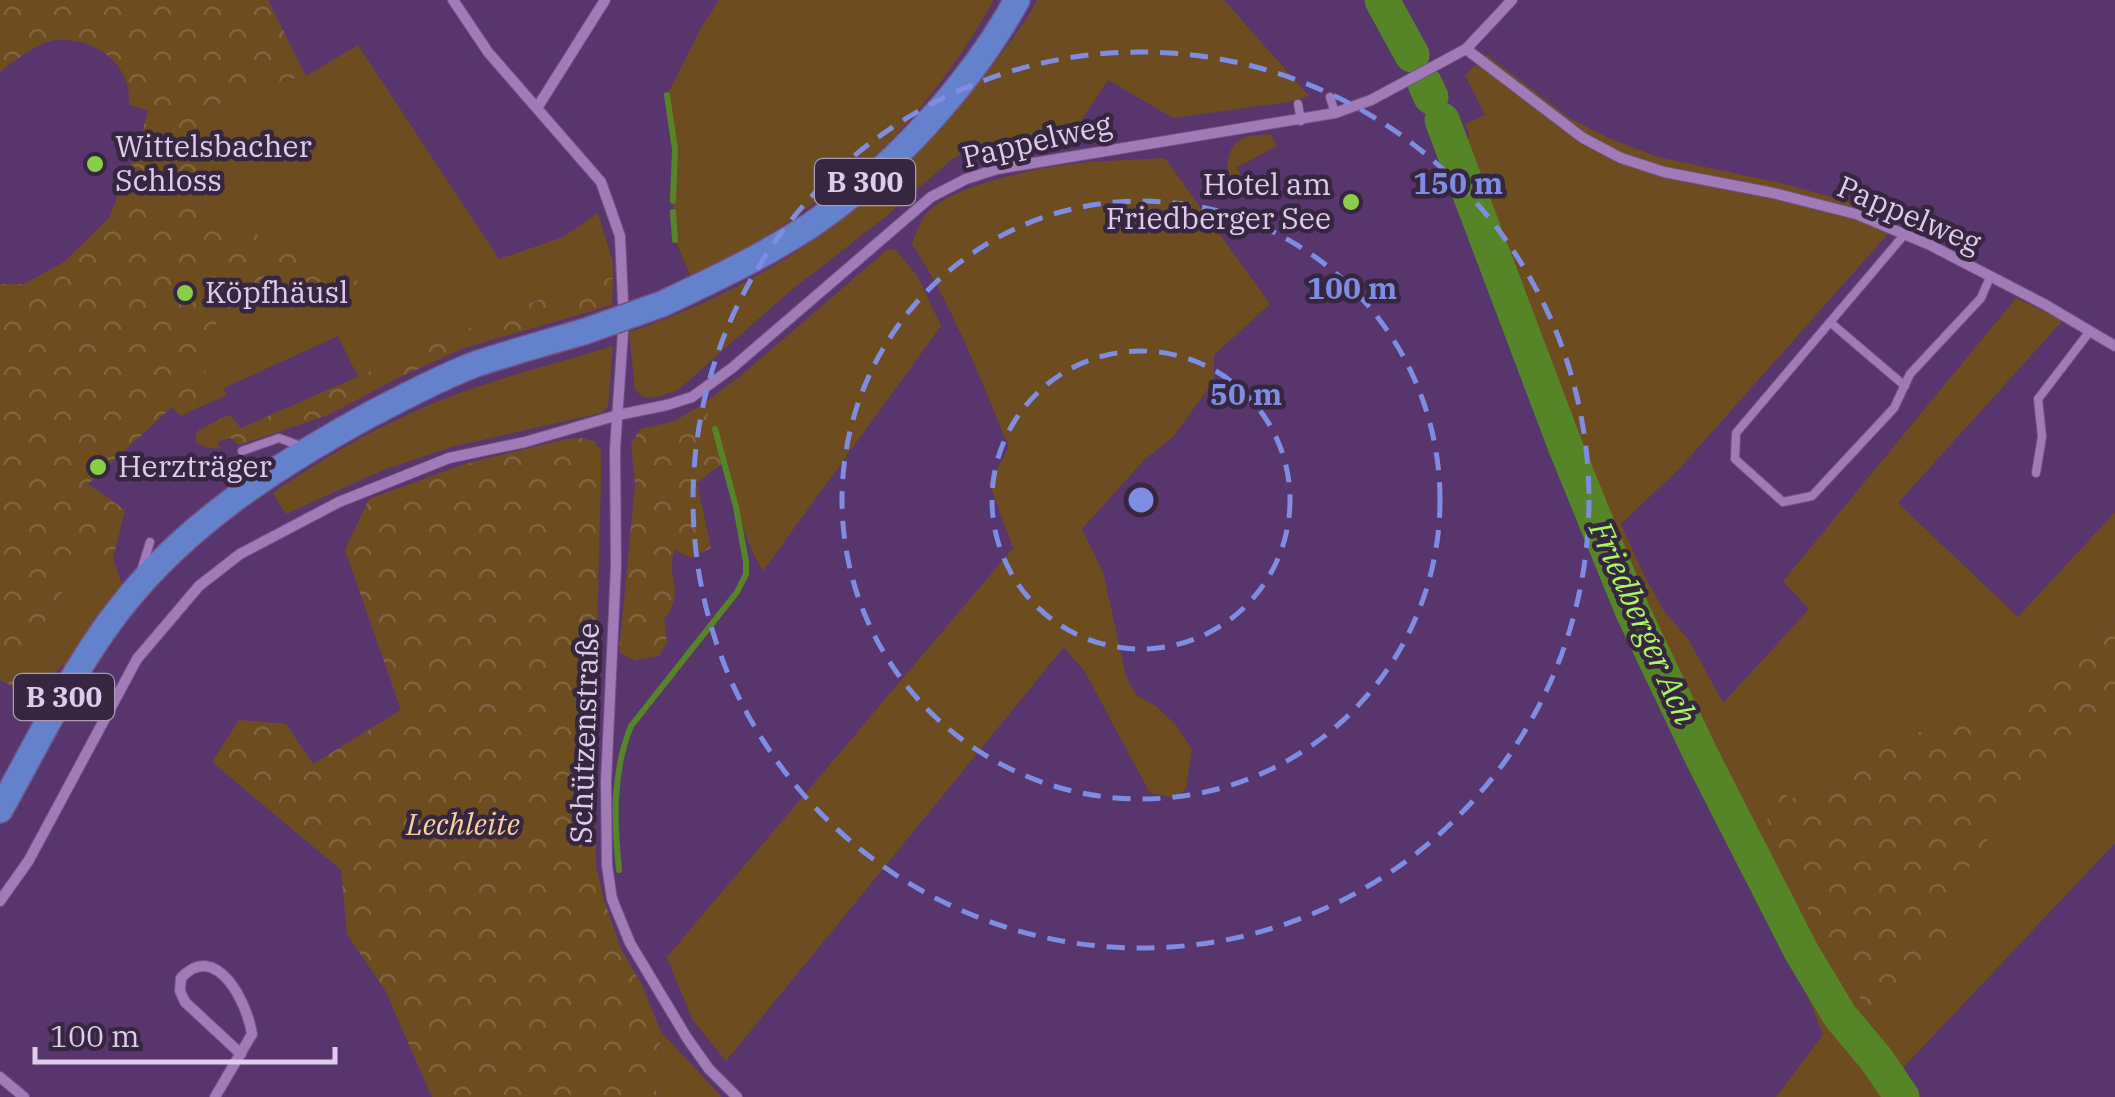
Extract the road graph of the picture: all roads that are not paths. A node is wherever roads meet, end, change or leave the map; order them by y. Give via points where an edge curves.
1 (454, 0) edge
2 (605, 0) edge
3 (1018, 0) edge
4 (1511, 0) edge
5 (1466, 49) junction
6 (1330, 96) dead end
7 (1298, 104) dead end
8 (537, 108) junction
9 (1335, 113) junction
10 (1302, 120) junction
11 (1103, 136) dead end
12 (1106, 150) junction
13 (1904, 235) junction
14 (1990, 277) junction
15 (623, 302) dead end
16 (1830, 323) junction
17 (2090, 331) junction
18 (624, 332) dead end
19 (2115, 346) edge
20 (1904, 386) junction
21 (618, 415) junction
22 (307, 449) junction
23 (242, 451) dead end
24 (2036, 474) dead end
25 (150, 542) dead end
26 (136, 589) junction
27 (0, 810) edge
28 (0, 901) edge
29 (241, 1054) junction
30 (0, 1076) edge
31 (24, 1097) edge
32 (215, 1097) edge
33 (737, 1097) edge

1 - 8 street
2 - 8 street
3 - 22 main road, B 300, bridge via 950,97 862,186 812,224 662,304 473,365
4 - 5 street, Pappelweg
5 - 9 street, Pappelweg
5 - 13 street, Pappelweg via 1583,138 1621,158 1856,214
6 - 9 lane
7 - 10 lane
8 - 15 street via 601,182 620,236
9 - 10 street, Pappelweg
10 - 12 street, Pappelweg
11 - 12 lane
12 - 21 street, Pappelweg via 997,169 931,197 719,378 692,396
13 - 14 street, Pappelweg
13 - 16 lane
14 - 17 street, Pappelweg
14 - 20 lane via 1980,298
16 - 20 lane
16 - 20 lane via 1736,433 1735,459 1783,502 1812,496 1894,408
17 - 19 street, Pappelweg
17 - 24 lane via 2038,398 2042,437
18 - 21 street, Schützenstraße
21 - 28 street, Pappelweg via 460,454 388,482 240,554 199,586 136,658 29,860
21 - 33 street, Schützenstraße via 606,782 612,900 686,1038
22 - 23 lane via 279,438
22 - 26 main road, B 300 via 235,497
25 - 26 lane
26 - 27 main road, B 300 via 73,680
29 - 29 street via 252,1034 245,1009 222,974 197,965 181,978 180,991
29 - 32 street
30 - 31 street

